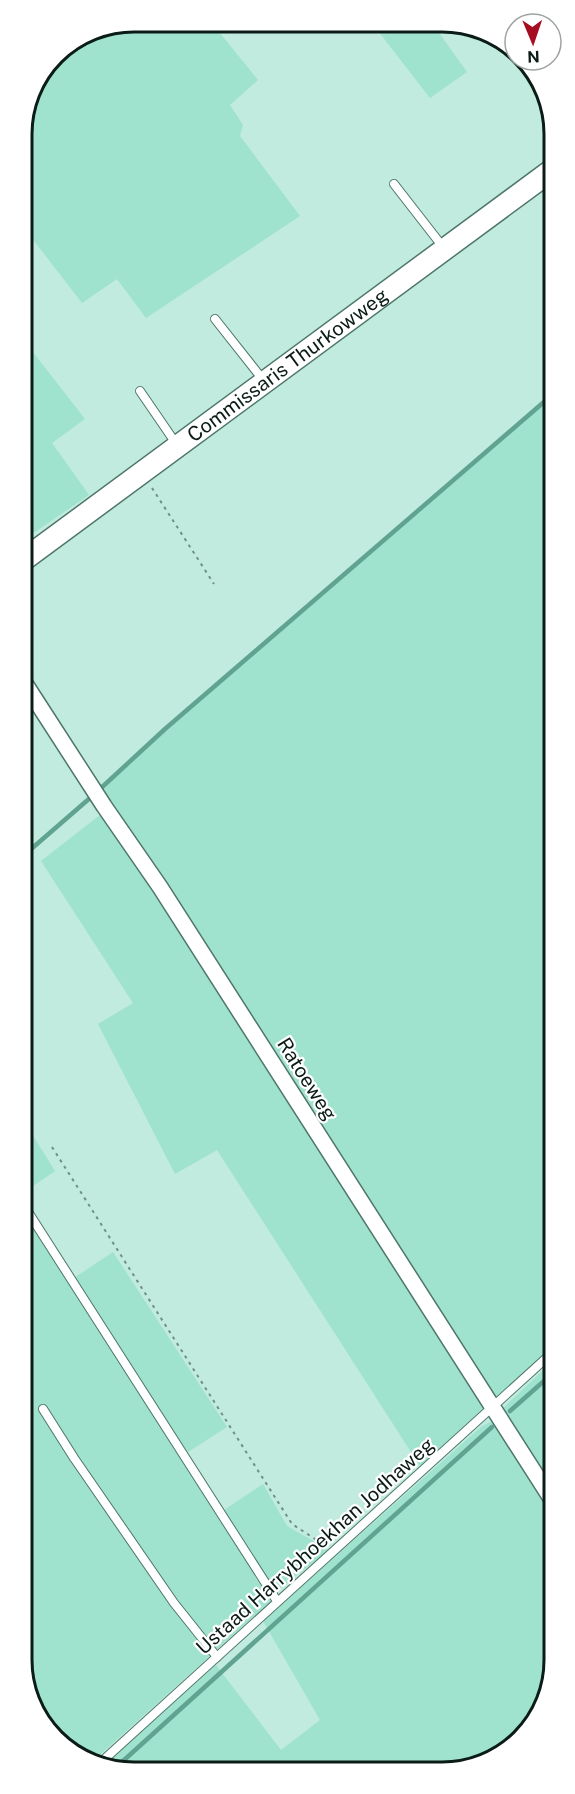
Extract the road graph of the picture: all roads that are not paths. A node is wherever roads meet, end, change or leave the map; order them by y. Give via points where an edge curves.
1 (544, 176) edge
2 (394, 184) dead end
3 (444, 248) junction
4 (215, 319) dead end
5 (264, 382) junction
6 (140, 391) dead end
7 (178, 446) junction
8 (32, 553) edge
9 (32, 694) edge
10 (32, 1220) edge
11 (543, 1361) edge
12 (493, 1407) junction
13 (43, 1409) dead end
14 (543, 1486) edge
15 (277, 1601) junction
16 (217, 1657) junction
17 (105, 1758) edge

1 - 3 main road, Commissaris Thurkowweg
2 - 3 lane
3 - 5 main road, Commissaris Thurkowweg
4 - 5 lane
5 - 7 main road, Commissaris Thurkowweg
6 - 7 lane
7 - 8 main road, Commissaris Thurkowweg
9 - 12 street, Ratoeweg
10 - 15 lane
11 - 12 lane, Ustaad Harrybhoekhan Jodhaweg
12 - 14 street, Ratoeweg
12 - 15 lane, Ustaad Harrybhoekhan Jodhaweg
13 - 16 lane via 174,1603
15 - 16 lane, Ustaad Harrybhoekhan Jodhaweg
16 - 17 lane, Ustaad Harrybhoekhan Jodhaweg

